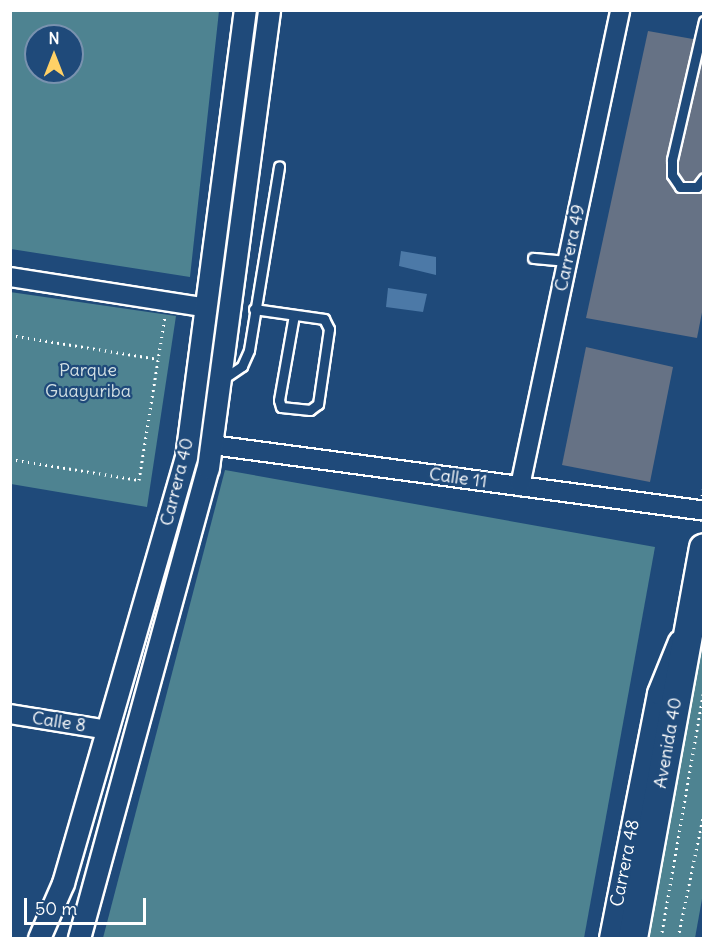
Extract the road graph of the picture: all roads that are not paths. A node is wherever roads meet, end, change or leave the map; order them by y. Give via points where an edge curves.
1 (245, 10) edge
2 (269, 10) edge
3 (620, 10) edge
4 (704, 21) edge
5 (279, 166) dead end
6 (704, 178) edge
7 (533, 258) dead end
8 (568, 261) junction
9 (10, 277) edge
10 (207, 308) junction
11 (254, 309) junction
12 (294, 315) junction
13 (221, 380) junction
14 (212, 445) junction
15 (520, 486) junction
16 (704, 511) edge
17 (704, 548) edge
18 (691, 616) junction
19 (10, 714) edge
20 (108, 730) junction
21 (39, 939) edge
22 (79, 939) edge
23 (610, 939) edge
24 (633, 939) edge

1 - 10 street, Carrera 40
2 - 13 street, Carrera 40
3 - 8 street, Carrera 49
4 - 6 lane via 672,160 672,175 680,187 697,187
5 - 11 lane
7 - 8 lane
8 - 15 street, Carrera 49
9 - 10 street
10 - 20 street, Carrera 40 via 186,457
11 - 12 lane
11 - 13 lane via 249,350 242,366
12 - 12 lane via 324,319 329,329 318,404 310,410 281,407 279,400
13 - 14 street, Carrera 40
14 - 15 street, Calle 11
14 - 22 street, Carrera 40
15 - 16 street, Calle 11
17 - 18 highway, Avenida 40
18 - 23 street, Carrera 48 via 658,693
18 - 24 highway, Avenida 40
19 - 20 street, Calle 8
20 - 21 street, Carrera 40 via 63,883

